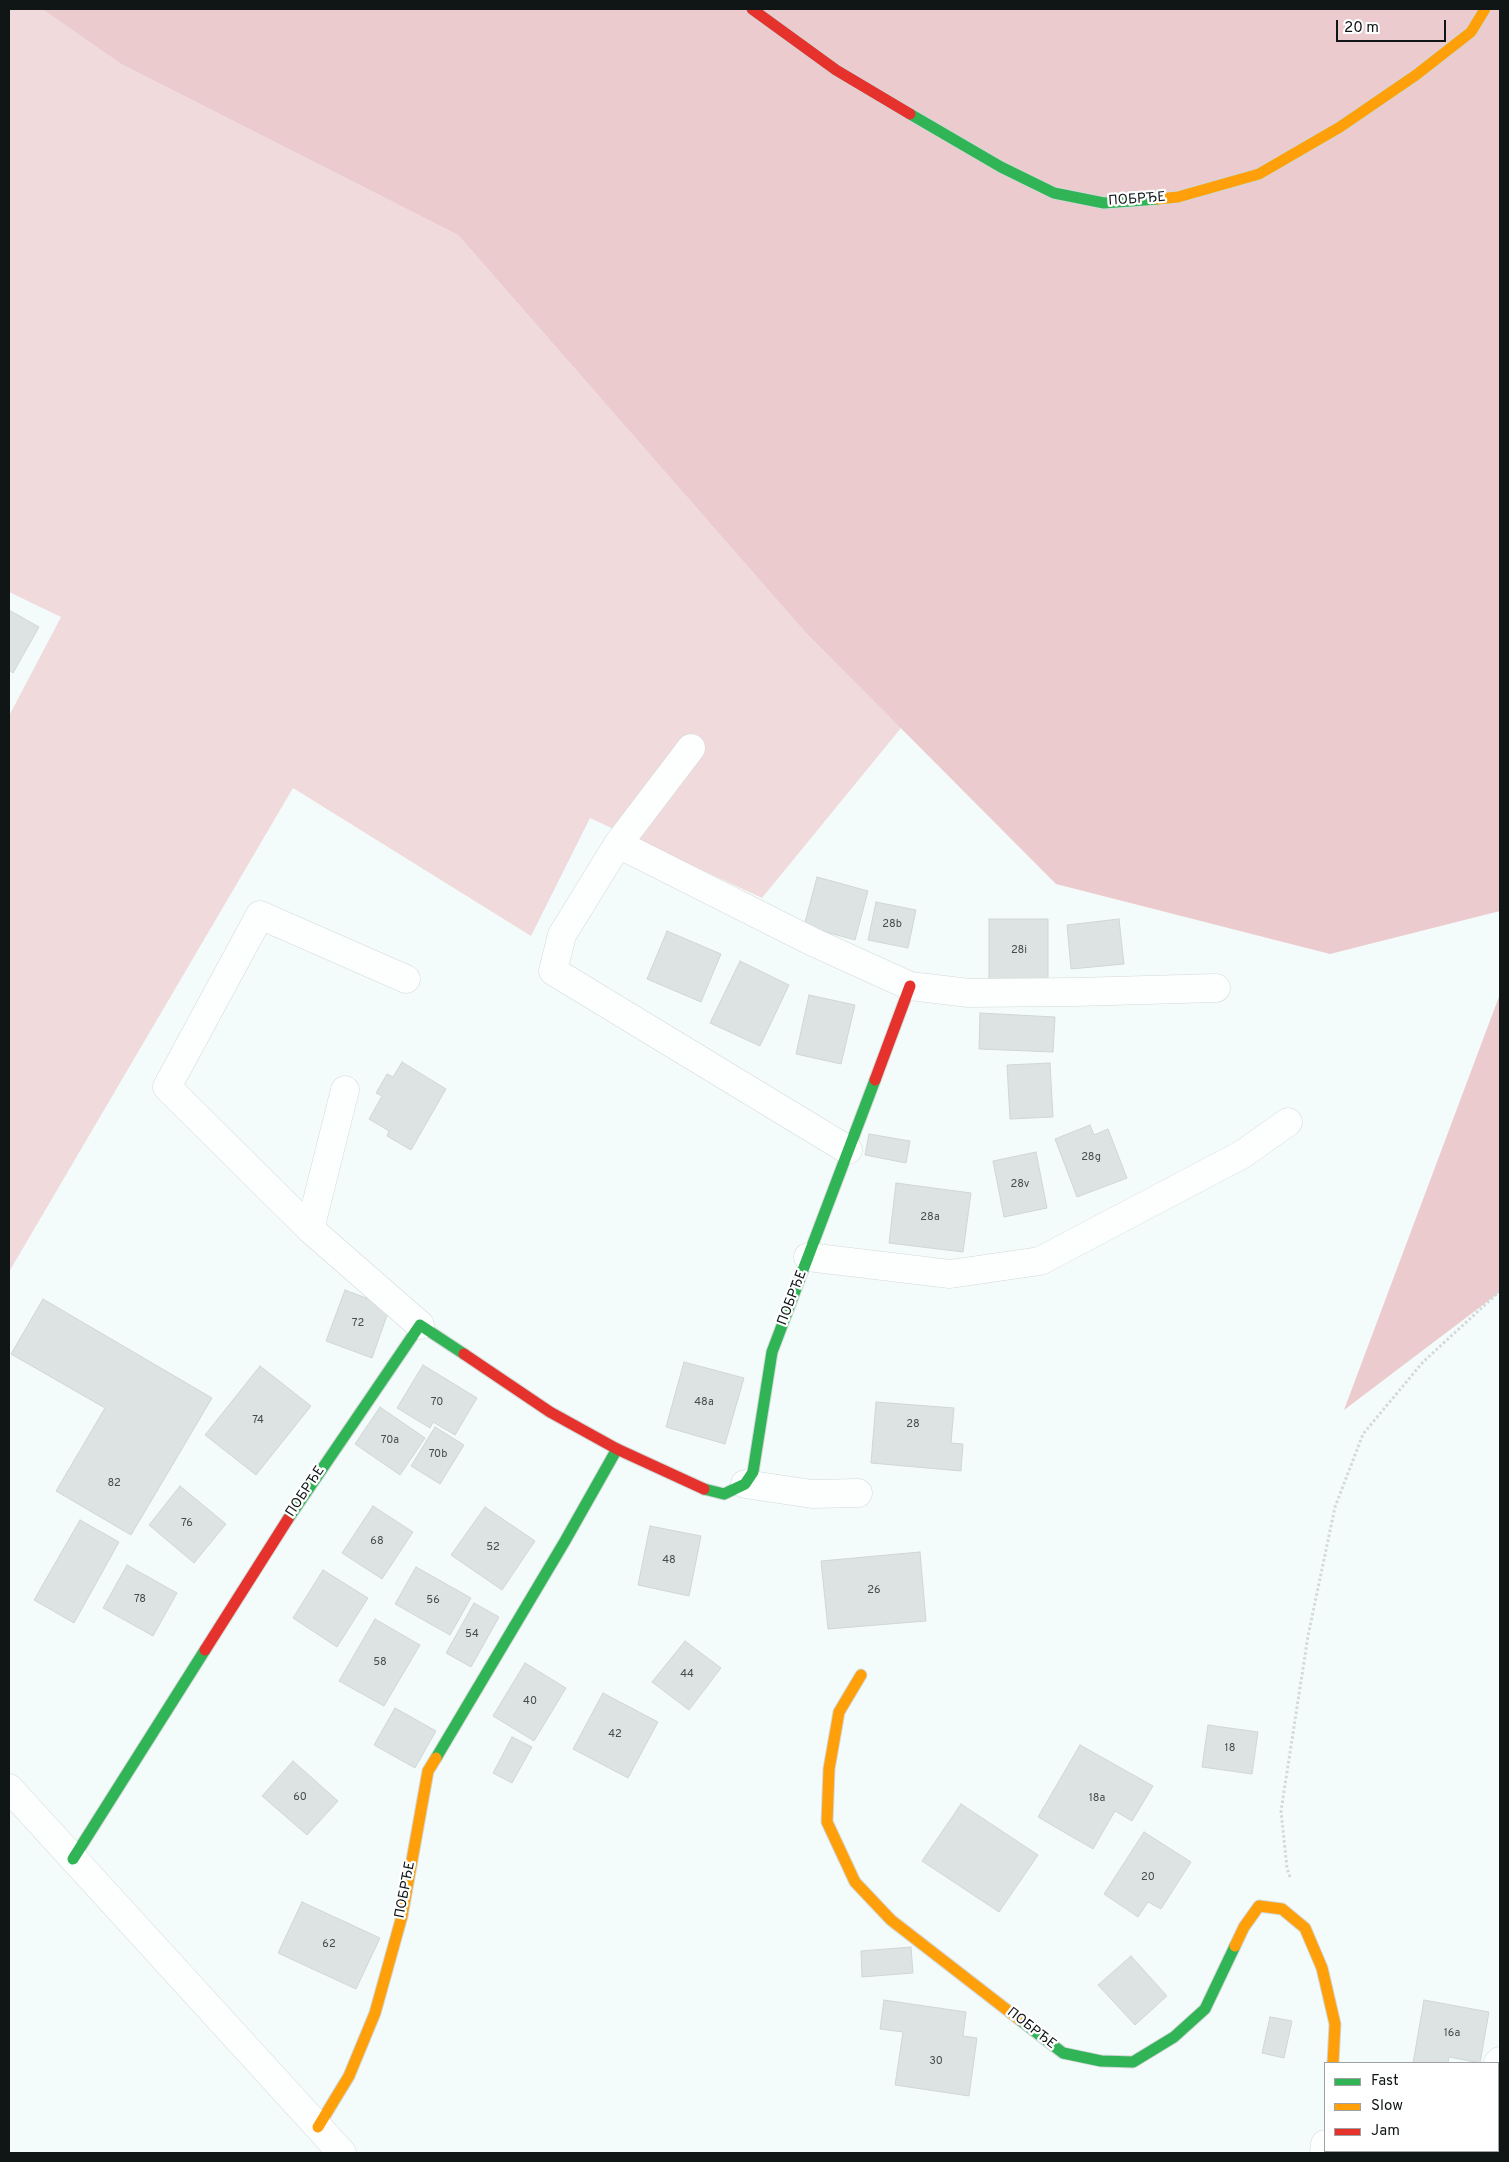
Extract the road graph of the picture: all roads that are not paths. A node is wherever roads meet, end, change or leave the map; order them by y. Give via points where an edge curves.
1 (752, 9) edge
2 (1485, 9) edge
3 (691, 748) dead end
4 (618, 844) junction
5 (406, 979) dead end
6 (910, 986) junction
7 (1216, 988) dead end
8 (345, 1090) dead end
9 (1288, 1122) dead end
10 (848, 1150) junction
11 (310, 1229) junction
12 (808, 1257) junction
13 (420, 1325) junction
14 (617, 1449) junction
15 (745, 1484) junction
16 (858, 1493) dead end
17 (861, 1675) dead end
18 (9, 1788) edge
19 (73, 1859) junction
20 (1334, 2062) edge
21 (318, 2127) junction
22 (342, 2153) edge

1 - 2 street, ПОБРЂЕ via 836,70 1001,167 1054,193 1104,204 1178,197 1259,174 1340,127 1416,75 1471,32
3 - 4 street
4 - 6 street via 813,942
4 - 10 street via 562,935 553,971
5 - 11 street via 260,915 167,1087
6 - 7 street via 969,993
6 - 10 street, ПОБРЂЕ
8 - 11 street
9 - 12 street via 1243,1154 1040,1261 950,1274
10 - 12 street, ПОБРЂЕ
11 - 13 street
12 - 15 street, ПОБРЂЕ via 772,1352 753,1472
13 - 14 street via 550,1412
13 - 19 street, ПОБРЂЕ via 286,1520
14 - 15 street via 710,1491 724,1494
14 - 21 street, ПОБРЂЕ via 428,1771 402,1916 375,2013 350,2076
15 - 16 street via 812,1494
17 - 20 street, ПОБРЂЕ via 839,1712 829,1769 827,1822 855,1882 891,1920 1062,2053 1101,2061 1133,2062 1174,2037 1205,2009 1244,1927 1259,1906 1282,1909 1305,1928 1322,1968 1334,2024
18 - 19 street
19 - 21 street
21 - 22 street

